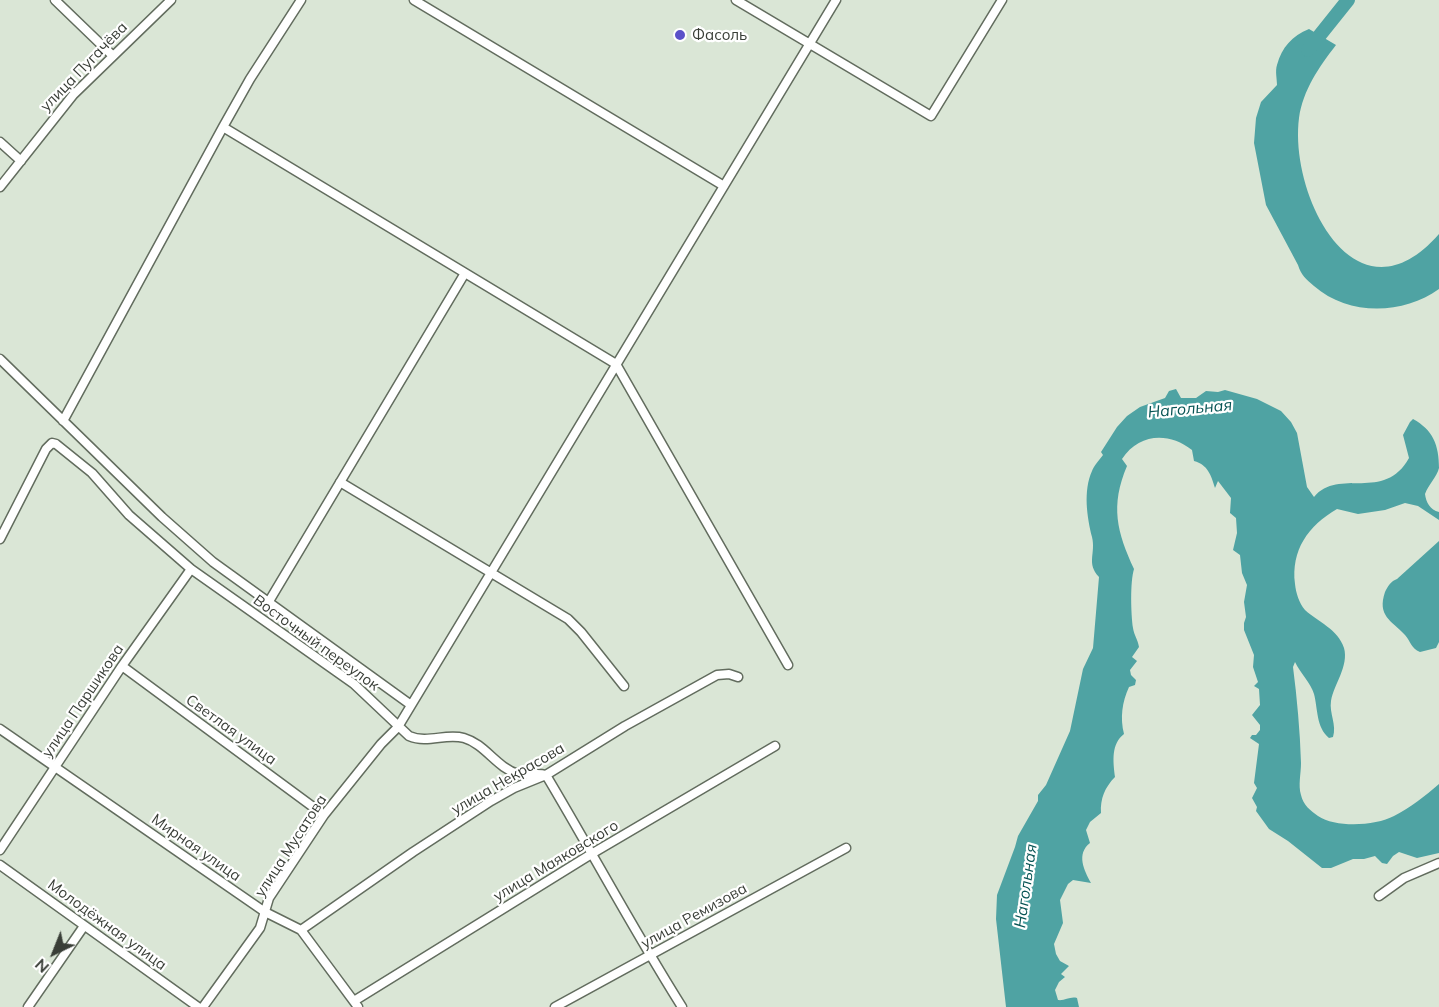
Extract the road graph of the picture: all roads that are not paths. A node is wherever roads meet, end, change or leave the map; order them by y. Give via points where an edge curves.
1 (56, 0) edge
2 (171, 0) edge
3 (301, 0) edge
4 (414, 0) edge
5 (736, 0) edge
6 (836, 0) edge
7 (1002, 0) edge
8 (810, 44) junction
9 (112, 55) junction
10 (223, 127) junction
11 (0, 142) edge
12 (21, 161) junction
13 (724, 186) junction
14 (0, 187) edge
15 (465, 273) junction
16 (0, 360) edge
17 (616, 364) junction
18 (63, 421) junction
19 (340, 482) junction
20 (0, 539) edge
21 (191, 569) junction
22 (491, 572) junction
23 (268, 603) junction
24 (788, 665) dead end
25 (122, 666) junction
26 (738, 677) dead end
27 (624, 687) dead end
28 (411, 705) junction
29 (398, 727) junction
30 (0, 729) edge
31 (775, 746) dead end
32 (55, 766) junction
33 (546, 775) junction
34 (324, 815) junction
35 (846, 848) dead end
36 (0, 850) edge
37 (593, 853) junction
38 (1439, 863) edge
39 (0, 865) edge
40 (1379, 896) dead end
41 (265, 912) junction
42 (84, 926) junction
43 (301, 930) junction
44 (650, 955) junction
45 (356, 1004) edge
46 (28, 1007) edge
47 (198, 1007) edge
48 (203, 1007) edge
49 (555, 1007) edge
50 (682, 1007) edge

1 - 9 street
2 - 9 street, улица Пугачёва
3 - 10 street
4 - 13 street
5 - 8 street
6 - 8 street, улица Мусатова
7 - 8 street via 931,116
8 - 13 street, улица Мусатова
9 - 12 street, улица Пугачёва via 65,104
10 - 15 street
10 - 18 street
11 - 12 street
12 - 14 street, улица Пугачёва
13 - 17 street, улица Мусатова
15 - 17 street
15 - 19 street
16 - 18 street, Восточный переулок
17 - 22 street, улица Мусатова
17 - 24 street
18 - 23 street, Восточный переулок via 162,517
19 - 22 street
19 - 23 street
20 - 21 street, Восточный переулок via 52,444 60,446 92,473 129,515
21 - 25 street, улица Паршикова
21 - 29 street, Восточный переулок via 354,684
22 - 27 street via 568,619
22 - 28 street, улица Мусатова
23 - 28 street, Восточный переулок
25 - 32 street, улица Паршикова
25 - 34 street, Светлая улица
26 - 33 street, улица Некрасова via 717,675
28 - 29 street, улица Мусатова
29 - 33 street, Восточный переулок via 419,740 463,738 518,774
29 - 34 street, улица Мусатова
30 - 32 street, Мирная улица
31 - 37 street, улица Маяковского
32 - 36 street, улица Паршикова
32 - 41 street, Мирная улица
33 - 37 street
33 - 43 street, улица Некрасова via 491,801
34 - 41 street, улица Мусатова via 269,897
35 - 44 street, улица Ремизова
37 - 44 street
37 - 45 street, улица Маяковского
38 - 40 street via 1404,878
39 - 42 street, Молодёжная улица
41 - 43 street, Мирная улица
41 - 48 street, улица Мусатова via 260,927
42 - 46 street
42 - 47 street, Молодёжная улица
43 - 45 street, Мирная улица
44 - 49 street, улица Ремизова
44 - 50 street

